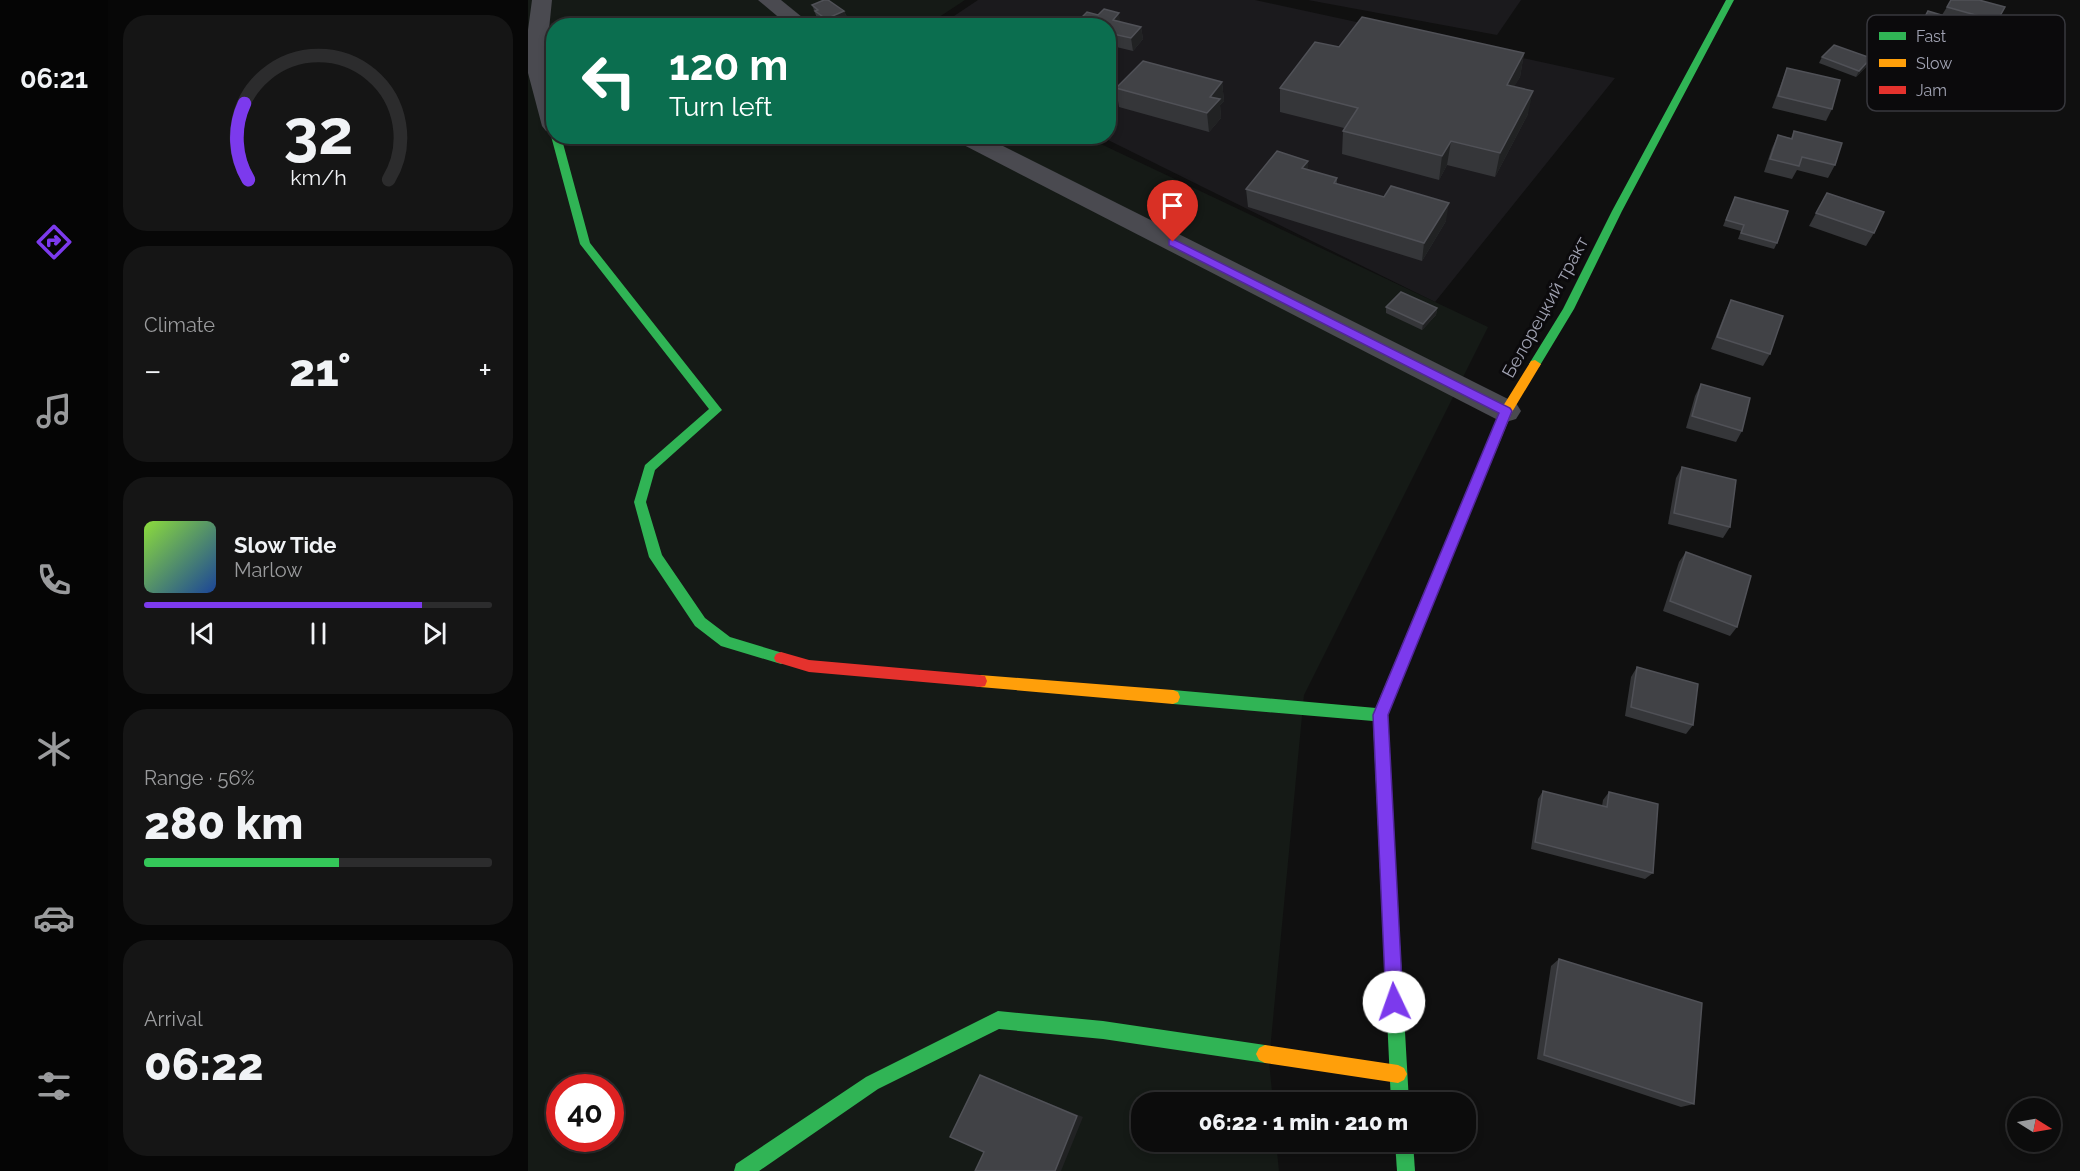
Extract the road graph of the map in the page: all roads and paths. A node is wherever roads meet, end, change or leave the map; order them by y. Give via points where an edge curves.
1 (542, 0) edge
2 (768, 0) edge
3 (1731, 0) edge
4 (792, 18) edge
5 (546, 97) edge
6 (558, 144) edge
7 (980, 144) edge
8 (1506, 411) junction
9 (1380, 715) junction
10 (1398, 1074) junction
11 (1399, 1092) edge
12 (1405, 1152) edge
13 (743, 1171) edge
14 (1406, 1171) edge

1 - 5 street via 535,58
2 - 4 street
3 - 8 street, Белорецкий тракт via 1568,309
6 - 9 street via 585,244 716,410 649,468 640,502 656,557 700,622 726,642 809,666
7 - 8 street
8 - 9 street, Белорецкий тракт
9 - 10 street, Белорецкий тракт
10 - 11 street, Белорецкий тракт
10 - 13 street via 1103,1030 998,1020 872,1083
12 - 14 street

